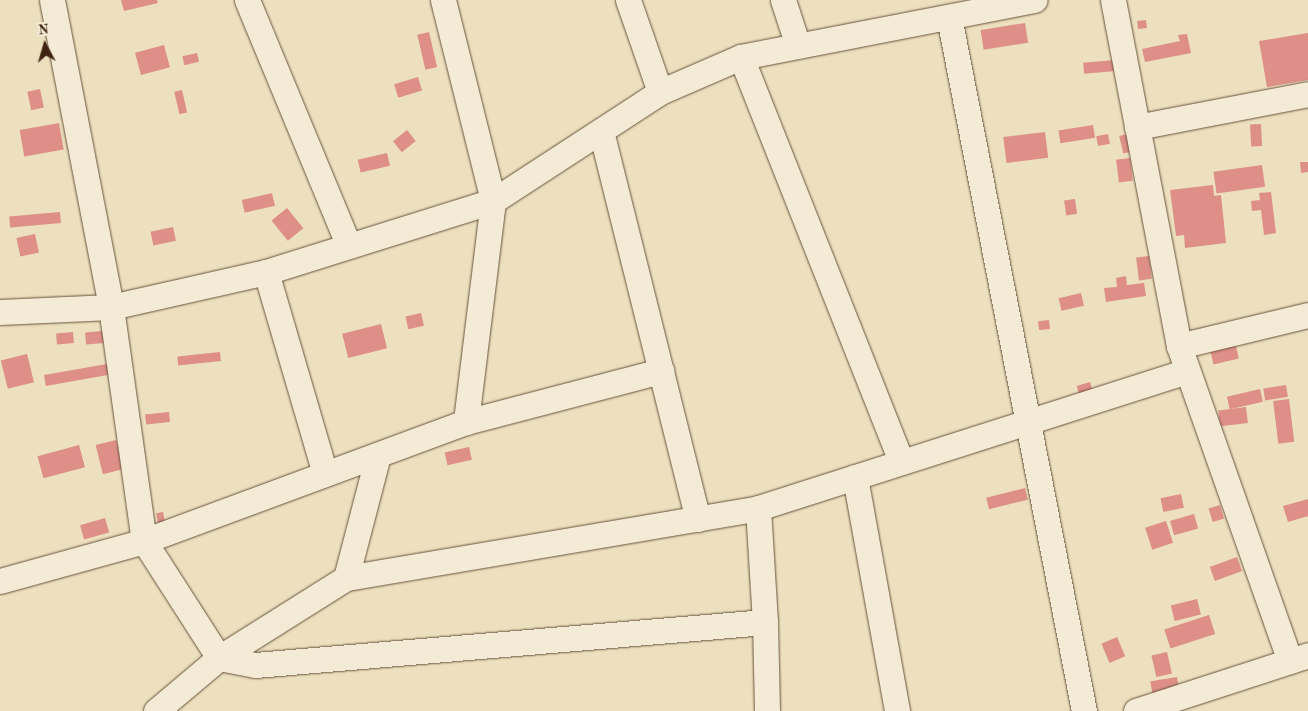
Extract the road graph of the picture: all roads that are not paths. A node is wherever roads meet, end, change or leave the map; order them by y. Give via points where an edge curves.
1 (52, 0) edge
2 (247, 0) edge
3 (443, 0) edge
4 (628, 0) edge
5 (783, 0) edge
6 (1035, 0) edge
7 (1113, 0) edge
8 (987, 5) edge
9 (949, 17) junction
10 (798, 46) junction
11 (741, 57) junction
12 (660, 92) junction
13 (1308, 94) edge
14 (1137, 128) junction
15 (601, 131) junction
16 (493, 201) junction
17 (349, 246) junction
18 (266, 272) junction
19 (111, 307) junction
20 (0, 312) edge
21 (1308, 315) edge
22 (1179, 346) junction
23 (661, 371) junction
24 (1186, 371) junction
25 (466, 422) junction
26 (1027, 422) junction
27 (378, 455) junction
28 (901, 462) junction
29 (325, 474) junction
30 (855, 477) junction
31 (758, 508) junction
32 (698, 519) junction
33 (144, 541) junction
34 (346, 578) junction
35 (0, 581) edge
36 (765, 622) junction
37 (219, 658) junction
38 (1299, 658) edge
39 (156, 711) edge
40 (767, 711) edge
41 (897, 711) edge
42 (1084, 711) edge
43 (1136, 711) edge

1 - 19 street
2 - 17 street
3 - 16 street
4 - 12 street
5 - 10 street
6 - 8 street
7 - 14 street
8 - 9 street
9 - 10 street
9 - 26 street
10 - 11 street
11 - 12 street
11 - 28 street
12 - 15 street
13 - 14 street
14 - 22 street
15 - 16 street
15 - 23 street
16 - 17 street
16 - 25 street
17 - 18 street
18 - 19 street
18 - 29 street
19 - 20 street
19 - 33 street
21 - 22 street
22 - 24 street
23 - 25 street
23 - 32 street
24 - 26 street
24 - 38 street
25 - 27 street
26 - 28 street
26 - 42 street
27 - 29 street
27 - 34 street
28 - 30 street
29 - 33 street
30 - 31 street
30 - 41 street
31 - 32 street
31 - 36 street
32 - 34 street
33 - 35 street
33 - 37 street
34 - 37 street
36 - 37 street via 255,665
36 - 40 street
37 - 39 street
38 - 43 street

